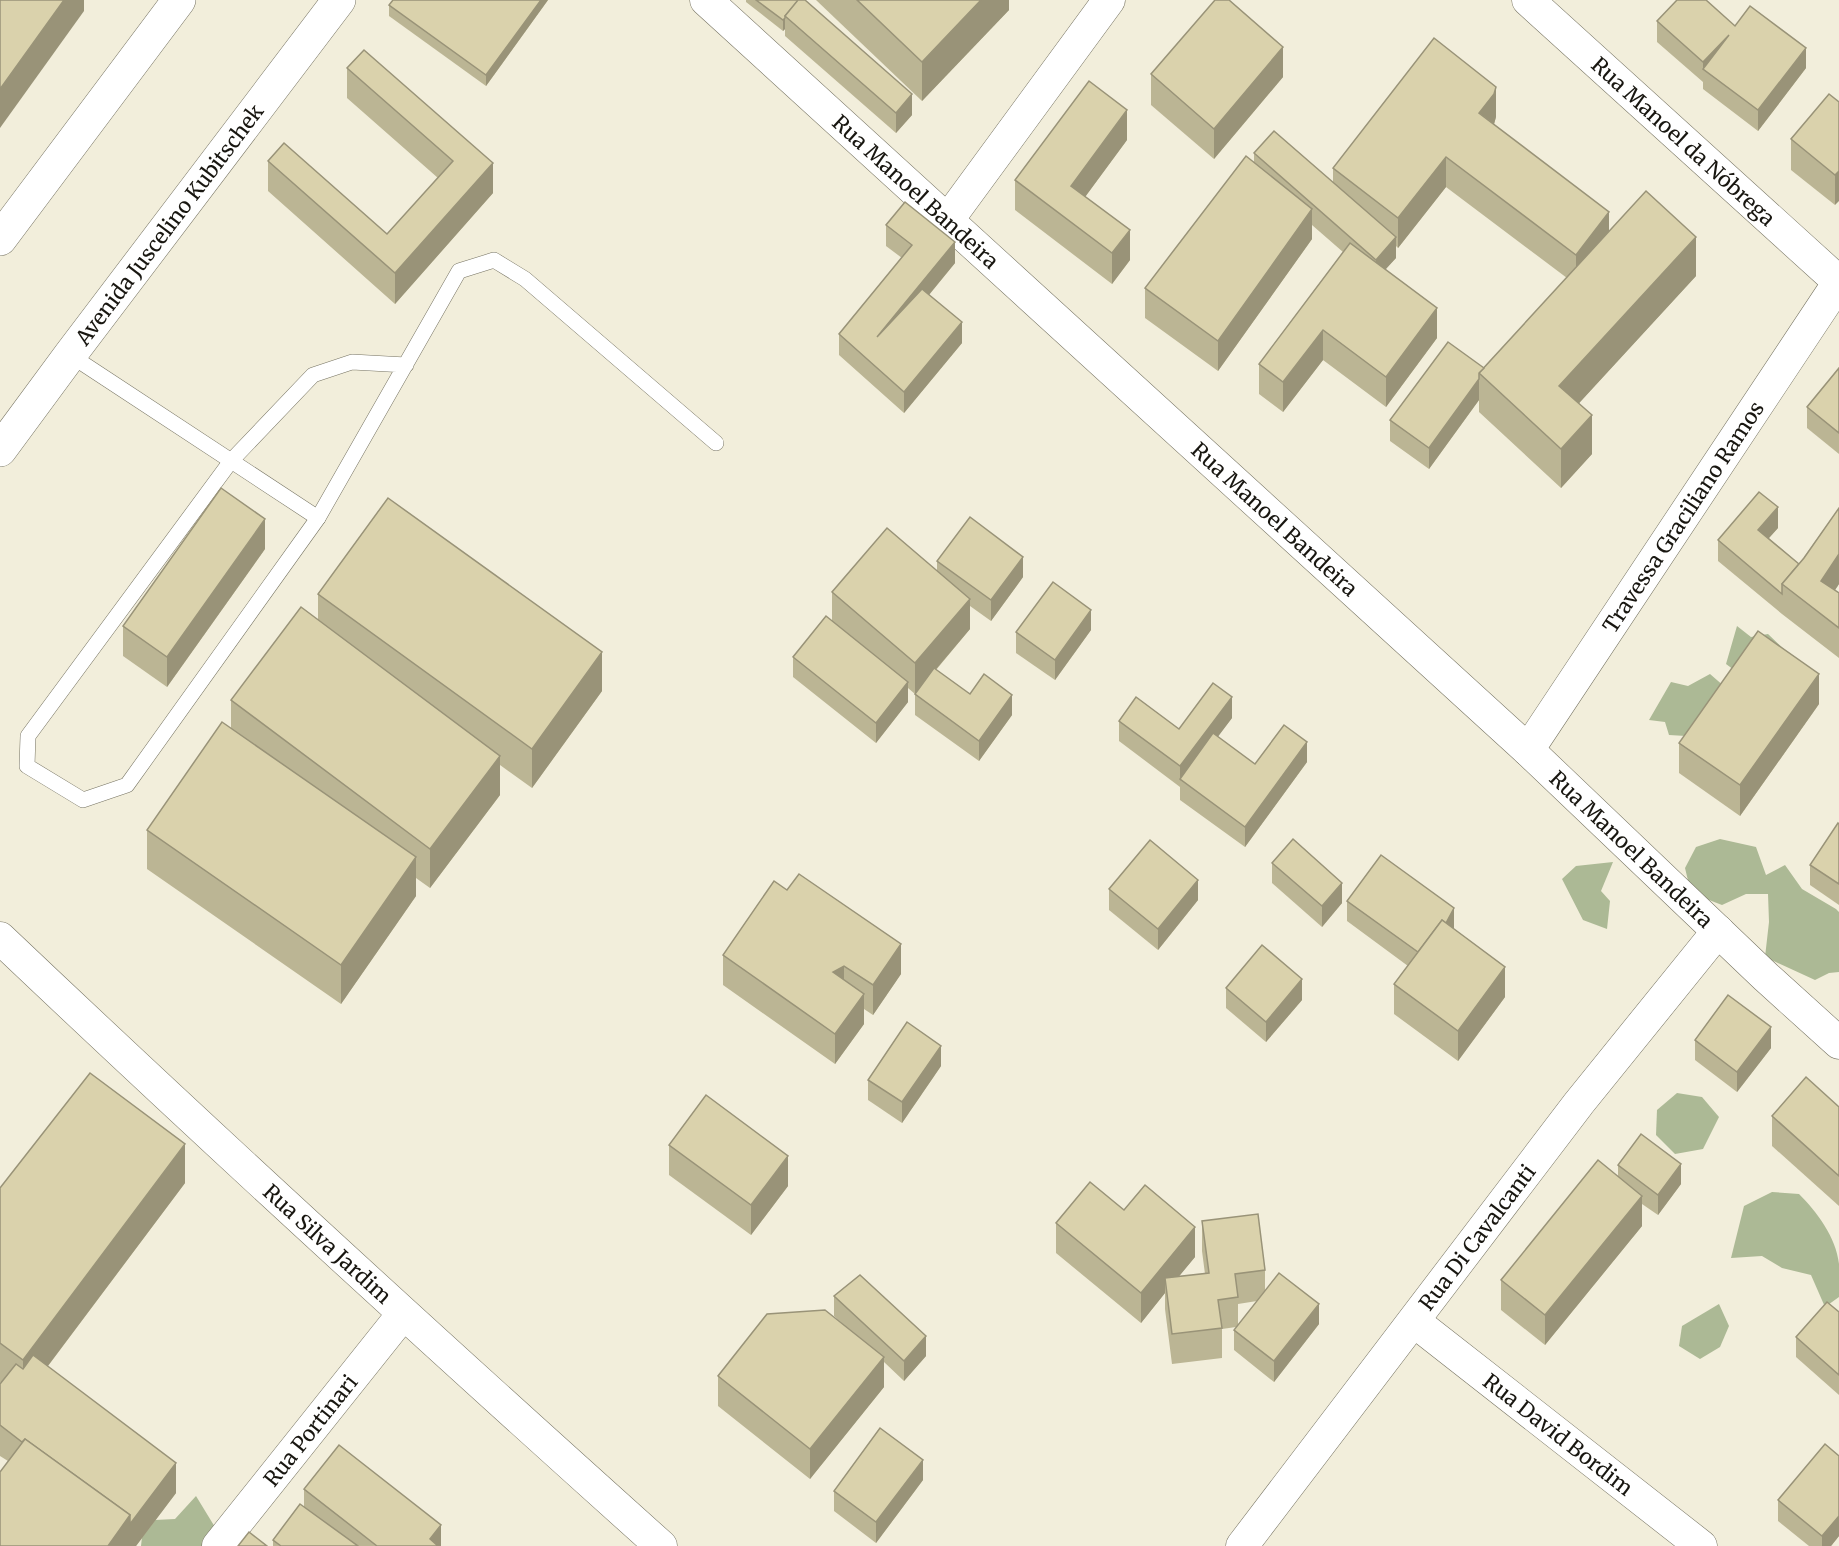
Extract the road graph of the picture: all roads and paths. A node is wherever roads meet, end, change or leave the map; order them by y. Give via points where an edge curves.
1 (179, 0) edge
2 (339, 0) edge
3 (706, 0) edge
4 (1109, 0) edge
5 (1528, 0) edge
6 (947, 221) junction
7 (0, 239) edge
8 (1839, 282) edge
9 (70, 355) junction
10 (406, 365) junction
11 (716, 443) dead end
12 (0, 450) edge
13 (231, 461) junction
14 (318, 518) junction
15 (1528, 750) junction
16 (1718, 931) junction
17 (0, 938) edge
18 (1839, 1043) edge
19 (403, 1314) junction
20 (1415, 1322) junction
21 (218, 1546) edge
22 (661, 1546) edge
23 (1242, 1546) edge
24 (1701, 1546) edge

1 - 7 main road
2 - 9 main road, Avenida Juscelino Kubitschek
3 - 6 street, Rua Manoel Bandeira
4 - 6 street
5 - 8 street, Rua Manoel da Nóbrega
6 - 15 street, Rua Manoel Bandeira
8 - 15 street, Travessa Graciliano Ramos
9 - 12 main road, Avenida Juscelino Kubitschek
9 - 13 lane
10 - 11 lane via 459,271 494,260 525,279
10 - 13 lane via 352,362 313,375
10 - 14 lane
13 - 14 lane
13 - 14 lane via 28,736 27,766 83,800 127,785
15 - 16 street, Rua Manoel Bandeira
16 - 18 street, Rua Manoel Bandeira
16 - 20 street, Rua Di Cavalcanti via 1579,1103
17 - 19 street, Rua Silva Jardim
19 - 21 street, Rua Portinari
19 - 22 street, Rua Silva Jardim
20 - 23 street, Rua Di Cavalcanti
20 - 24 street, Rua David Bordim

